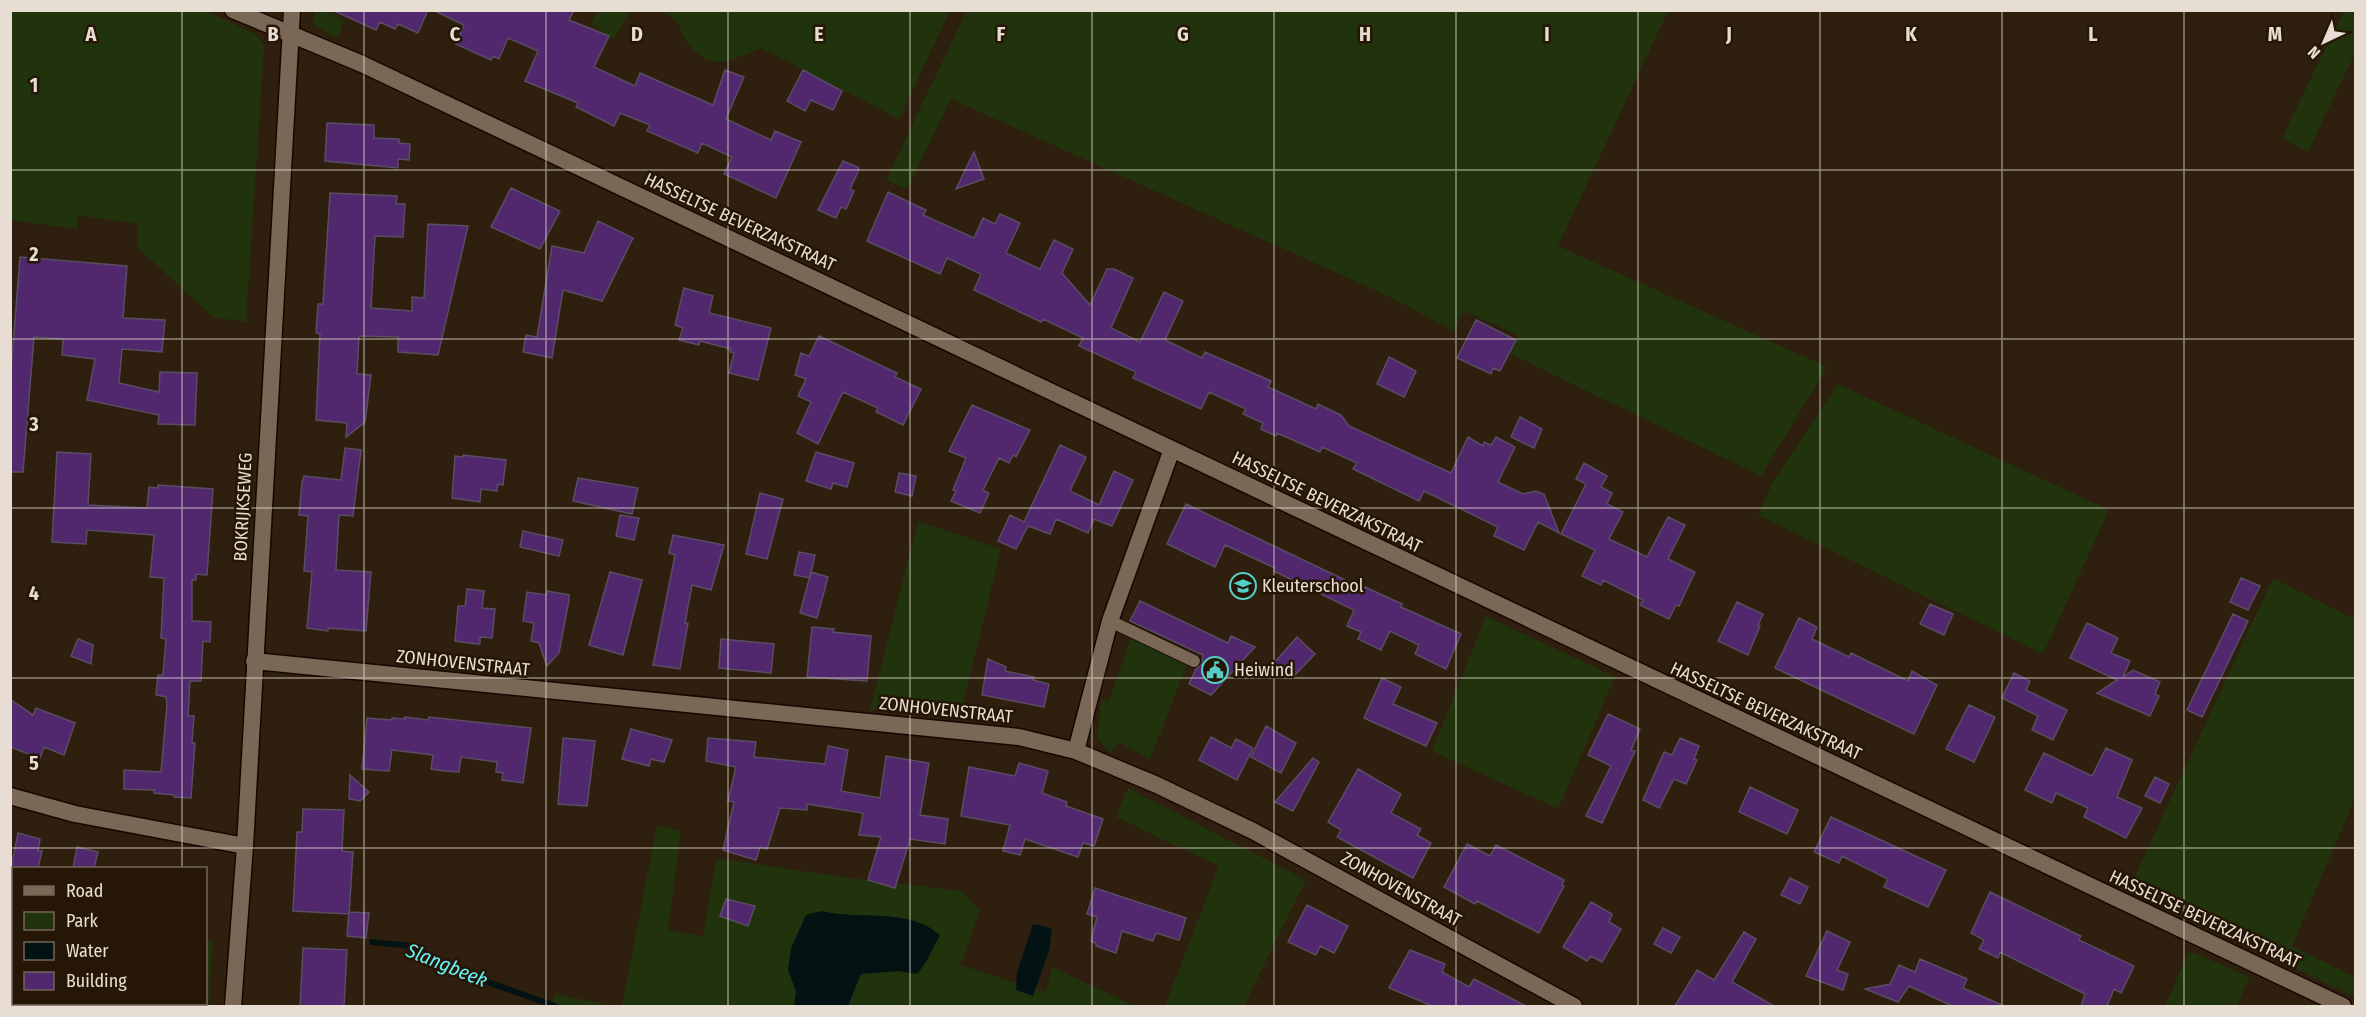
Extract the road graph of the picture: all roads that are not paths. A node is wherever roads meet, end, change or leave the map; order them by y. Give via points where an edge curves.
1 (233, 10) edge
2 (292, 10) edge
3 (290, 33) junction
4 (1172, 449) junction
5 (1110, 621) junction
6 (254, 661) junction
7 (1194, 661) dead end
8 (1076, 751) junction
9 (10, 796) edge
10 (245, 846) junction
11 (233, 1006) edge
12 (1574, 1006) edge
13 (2343, 1006) edge

1 - 3 street, HASSELTSE BEVERZAKSTRAAT
2 - 3 street, BOKRIJKSEWEG
3 - 4 street, HASSELTSE BEVERZAKSTRAAT via 362,63
3 - 6 street, BOKRIJKSEWEG
4 - 5 street
4 - 13 street, HASSELTSE BEVERZAKSTRAAT
5 - 7 lane
5 - 8 street
6 - 8 street, ZONHOVENSTRAAT via 1019,737
6 - 10 street, BOKRIJKSEWEG
8 - 12 street, ZONHOVENSTRAAT via 1253,831
9 - 10 street via 75,814
10 - 11 street, BOKRIJKSEWEG

